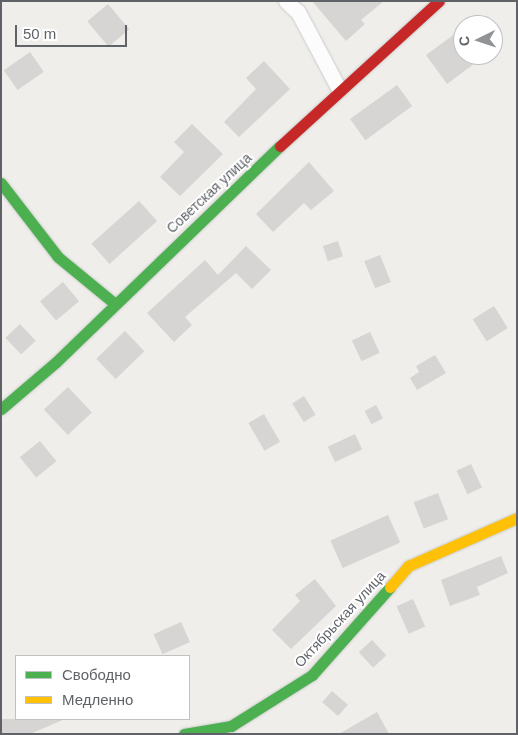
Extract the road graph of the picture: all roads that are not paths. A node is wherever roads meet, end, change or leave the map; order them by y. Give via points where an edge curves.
1 (286, 1) edge
2 (439, 1) edge
3 (339, 89) junction
4 (1, 183) edge
5 (114, 303) junction
6 (1, 408) edge
7 (517, 518) edge
8 (184, 734) edge

1 - 3 street via 298,12
2 - 3 street, Советская улица
3 - 5 street, Советская улица
4 - 5 street via 58,257
5 - 6 street, Советская улица
7 - 8 street, Октябрьская улица via 408,566 312,675 248,717 230,726

